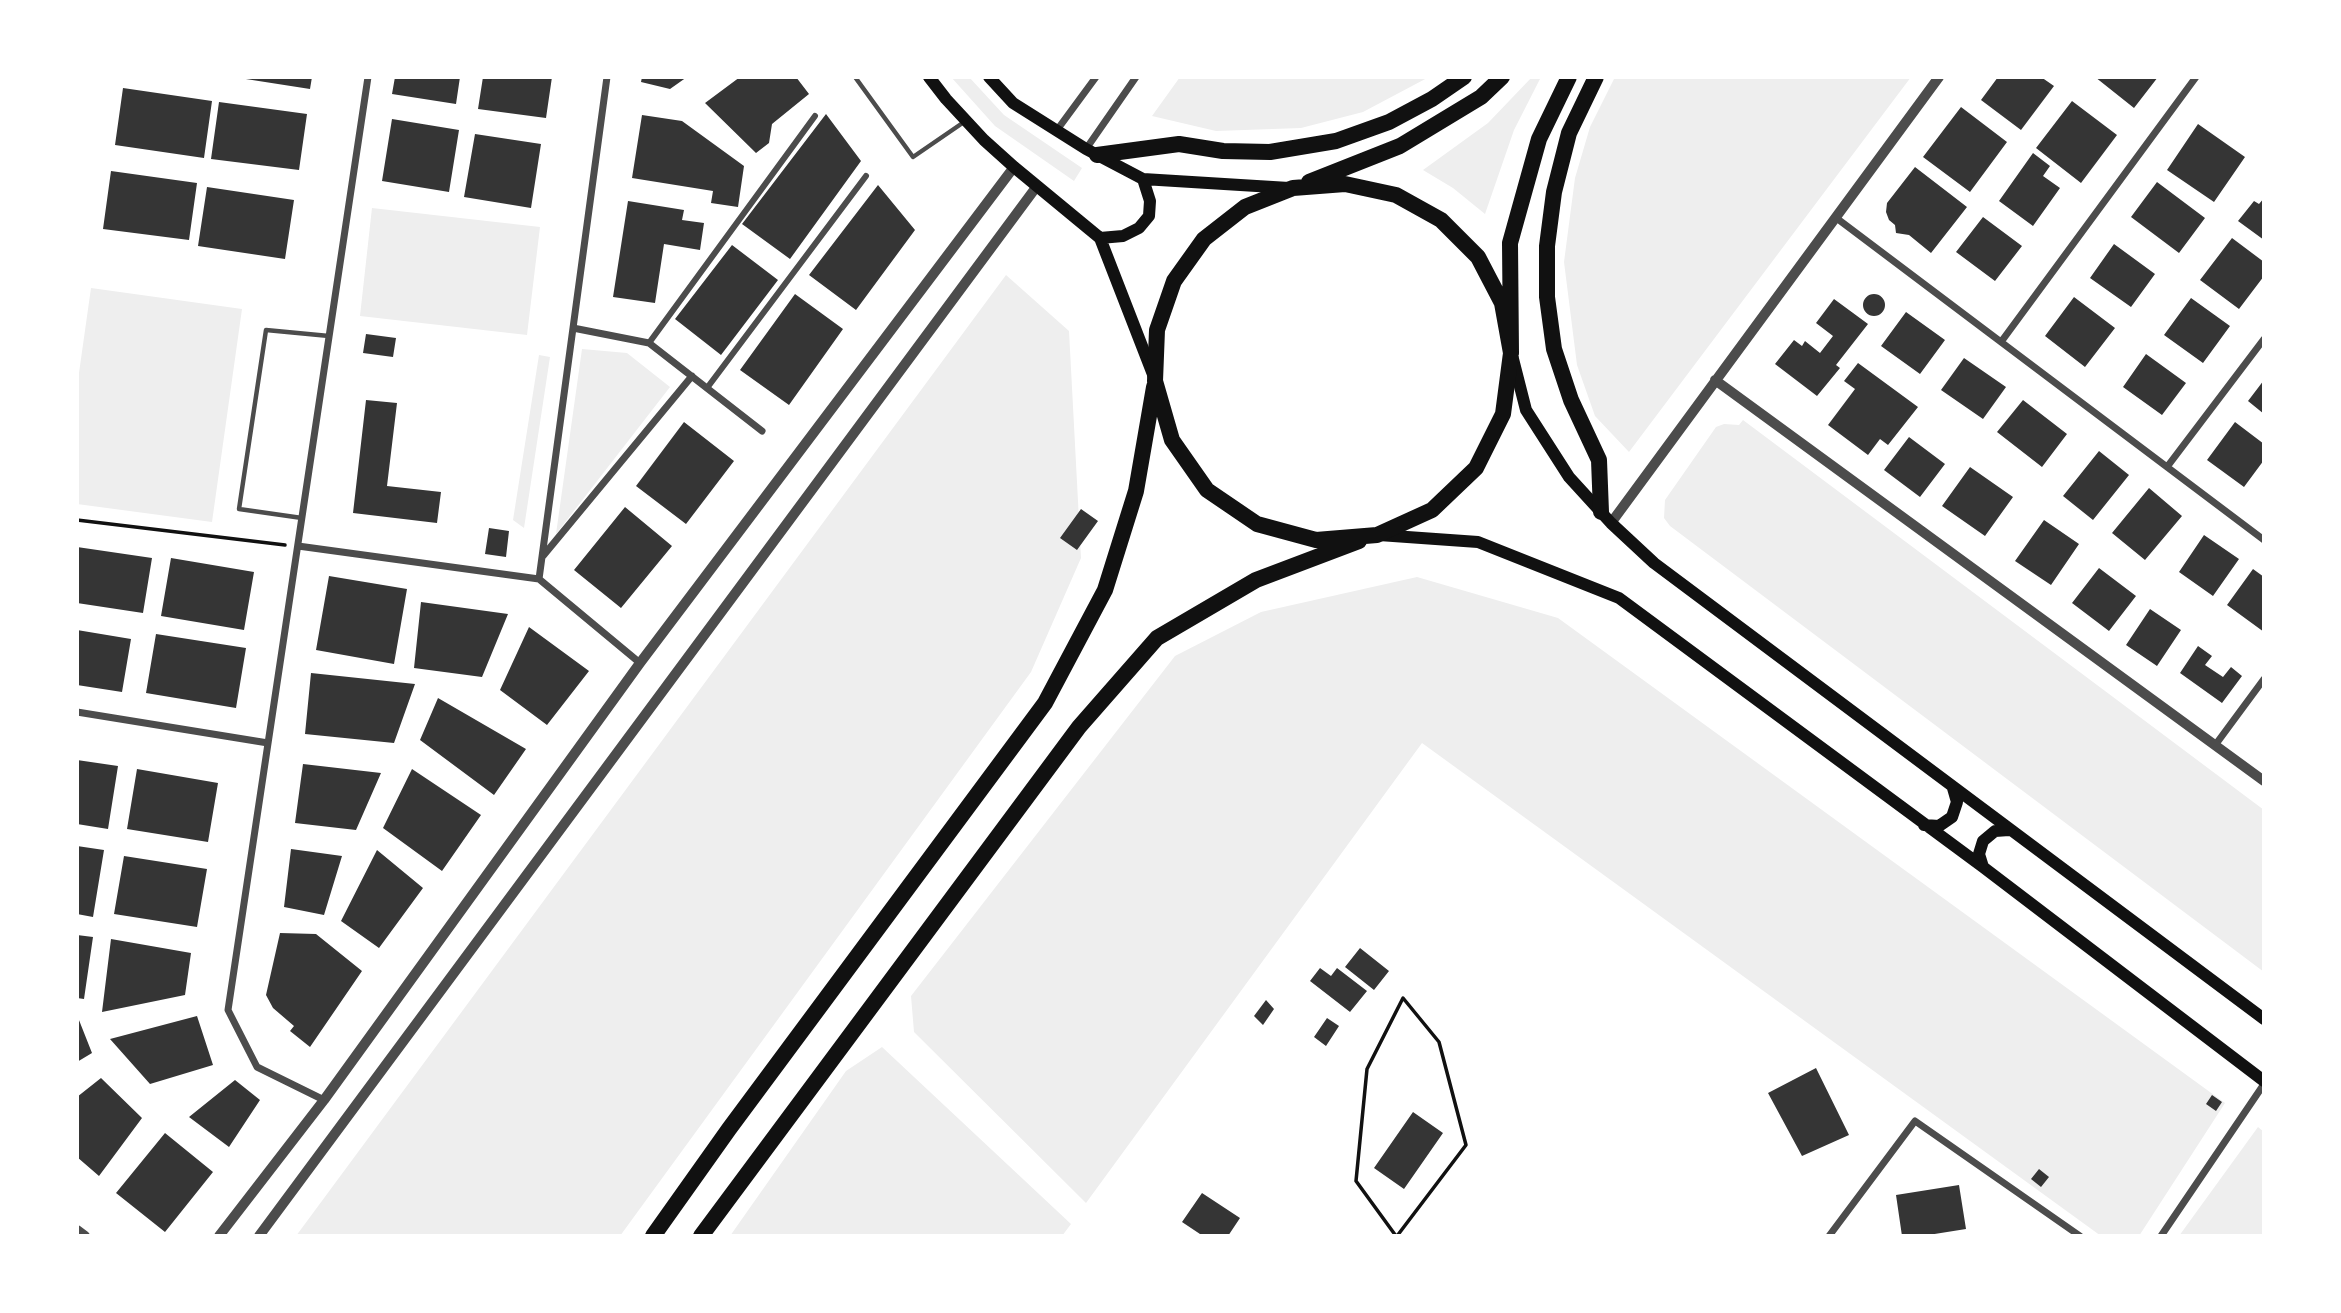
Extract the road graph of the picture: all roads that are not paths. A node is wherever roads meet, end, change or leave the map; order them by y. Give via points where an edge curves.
1 (368, 77) edge
2 (607, 77) edge
3 (855, 77) edge
4 (929, 77) edge
5 (989, 77) edge
6 (1096, 77) edge
7 (1136, 77) edge
8 (1464, 77) edge
9 (1502, 77) edge
10 (1569, 77) edge
11 (1596, 77) edge
12 (1939, 77) edge
13 (2196, 77) edge
14 (815, 116) dead end
15 (966, 120) junction
16 (1057, 130) junction
17 (1092, 152) junction
18 (1014, 167) junction
19 (866, 176) dead end
20 (1143, 179) junction
21 (1037, 186) junction
22 (1293, 188) junction
23 (1835, 217) junction
24 (1100, 238) junction
25 (573, 328) junction
26 (330, 336) junction
27 (2264, 338) edge
28 (2001, 342) junction
29 (649, 343) junction
30 (1511, 354) junction
31 (692, 376) junction
32 (1715, 380) junction
33 (1155, 381) junction
34 (707, 388) junction
35 (762, 431) dead end
36 (2167, 467) junction
37 (1606, 517) junction
38 (302, 518) junction
39 (1377, 535) junction
40 (2264, 540) edge
41 (298, 546) junction
42 (542, 557) junction
43 (539, 579) junction
44 (640, 663) junction
45 (2264, 679) edge
46 (77, 712) edge
47 (268, 743) junction
48 (2216, 744) junction
49 (2264, 781) edge
50 (1951, 786) junction
51 (1924, 825) junction
52 (2009, 830) junction
53 (1983, 867) junction
54 (2264, 1019) edge
55 (2264, 1082) edge
56 (324, 1100) junction
57 (77, 1230) edge
58 (85, 1236) edge
59 (219, 1236) edge
60 (259, 1236) edge
61 (653, 1236) edge
62 (701, 1236) edge
63 (1829, 1236) edge
64 (2080, 1236) edge
65 (2161, 1236) edge

1 - 26 street
2 - 25 street
3 - 15 lane via 913,157
4 - 15 main road
5 - 16 main road via 1013,103
6 - 16 street
7 - 17 street
8 - 17 highway via 1390,122 1336,141 1270,152 1179,144
9 - 22 highway via 1481,97 1400,146
10 - 30 highway via 1539,139 1510,243
11 - 37 highway via 1569,133 1554,192 1547,297 1553,349 1599,460
12 - 23 street
13 - 28 street
14 - 29 street
15 - 18 main road
16 - 17 main road
17 - 20 main road
18 - 21 main road
18 - 44 street
19 - 34 street
20 - 22 main road
20 - 24 main road via 1149,215 1139,228 1123,236
21 - 24 main road
21 - 60 street
22 - 30 highway via 1345,184 1396,195 1441,220 1484,268 1502,303
22 - 33 highway via 1245,207 1204,239 1174,281 1157,330
23 - 28 street
23 - 32 street
24 - 33 main road
25 - 29 street
25 - 42 street
26 - 38 street
26 - 38 lane via 266,330 239,509
27 - 36 street
28 - 36 street
29 - 31 street
30 - 37 main road via 1526,410 1537,429 1569,477
30 - 39 highway via 1503,414 1476,468 1432,510
31 - 34 street
31 - 42 street
32 - 37 street
32 - 48 street
33 - 39 highway via 1172,440 1207,489 1257,524 1316,540
33 - 61 highway via 1136,491 1105,590 1045,703
34 - 35 street
36 - 40 street
37 - 50 main road via 1654,563
38 - 41 street
39 - 51 main road via 1478,542 1619,597
39 - 62 highway via 1256,580 1157,638 1079,727
41 - 43 street
41 - 47 street
42 - 43 street
43 - 44 street
44 - 56 street
45 - 48 street
46 - 47 street
47 - 56 street via 228,1010 257,1067
48 - 49 street
50 - 51 main road via 1957,802 1952,817 1940,826
50 - 52 main road
51 - 53 main road
52 - 53 main road via 1995,831 1983,841 1979,854
52 - 54 main road
53 - 55 main road
55 - 65 street
56 - 59 street
57 - 58 street
63 - 64 street via 1915,1121

